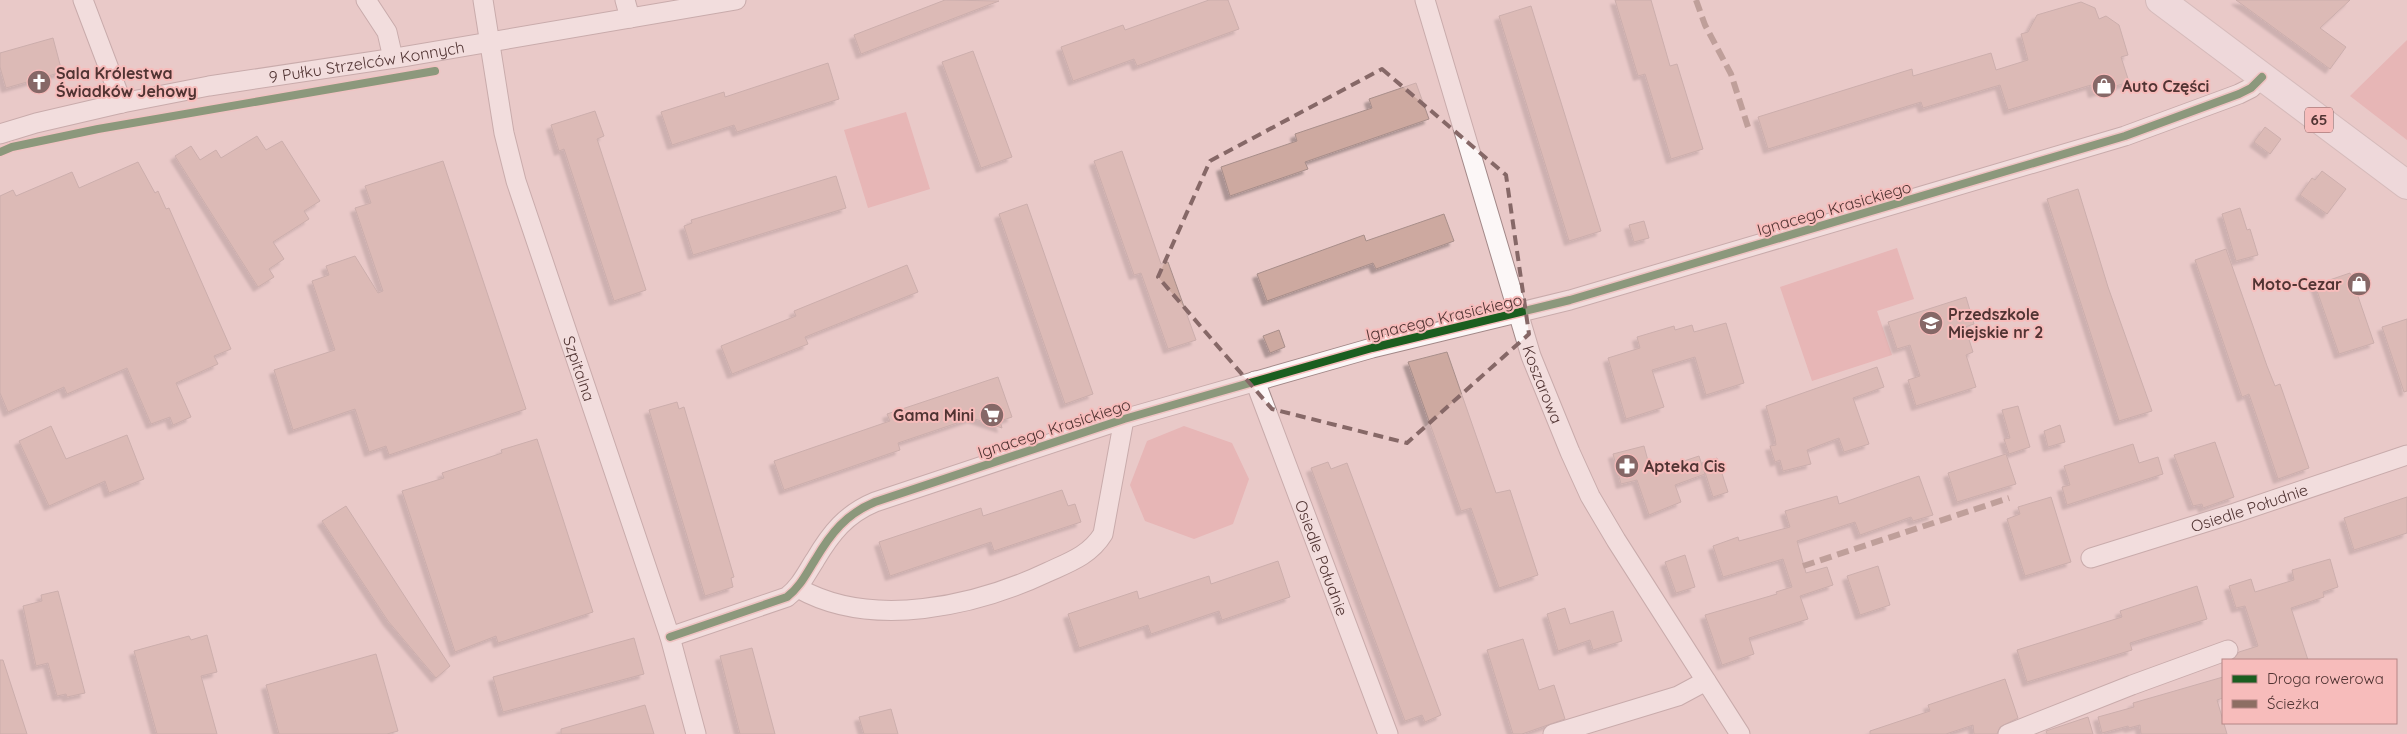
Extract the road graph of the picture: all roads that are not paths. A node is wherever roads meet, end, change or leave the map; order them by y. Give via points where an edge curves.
1 (83, 0) edge
2 (366, 0) edge
3 (482, 0) edge
4 (736, 0) edge
5 (1425, 0) edge
6 (2172, 3) edge
7 (627, 9) edge
8 (489, 41) junction
9 (393, 58) junction
10 (2262, 77) junction
11 (122, 103) junction
12 (0, 134) edge
13 (2407, 185) edge
14 (1519, 314) junction
15 (1255, 381) junction
16 (1124, 419) junction
17 (2407, 455) edge
18 (2091, 558) dead end
19 (798, 588) junction
20 (670, 637) junction
21 (2228, 650) dead end
22 (1706, 681) junction
23 (696, 734) edge
24 (1388, 734) edge
25 (1553, 734) edge
26 (1740, 734) edge
27 (2008, 734) edge

1 - 11 street
2 - 9 street via 387,32
3 - 8 street, Szpitalna
4 - 7 street, 9 Pułku Strzelców Konnych
5 - 14 street, Koszarowa
6 - 10 main road, 65
7 - 8 street, 9 Pułku Strzelców Konnych
8 - 9 street, 9 Pułku Strzelców Konnych
8 - 20 street, Szpitalna via 504,134 516,181
9 - 11 street, 9 Pułku Strzelców Konnych via 209,86
10 - 13 main road, 65
10 - 14 street, Ignacego Krasickiego via 2239,94 2125,136
11 - 12 street, 9 Pułku Strzelców Konnych
14 - 15 street, Ignacego Krasickiego via 1372,348
14 - 22 street, Koszarowa via 1531,356 1590,496
15 - 16 street, Ignacego Krasickiego
15 - 24 street, Osiedle Południe
16 - 19 street, Ignacego Krasickiego via 860,508 841,523 825,543
16 - 19 street via 1103,534 1096,546 1080,558 989,597 919,608 846,606 824,601
17 - 18 street, Osiedle Południe
19 - 20 street, Ignacego Krasickiego via 770,603
20 - 23 street, Szpitalna
21 - 27 street
22 - 25 street via 1678,696
22 - 26 street, Koszarowa

